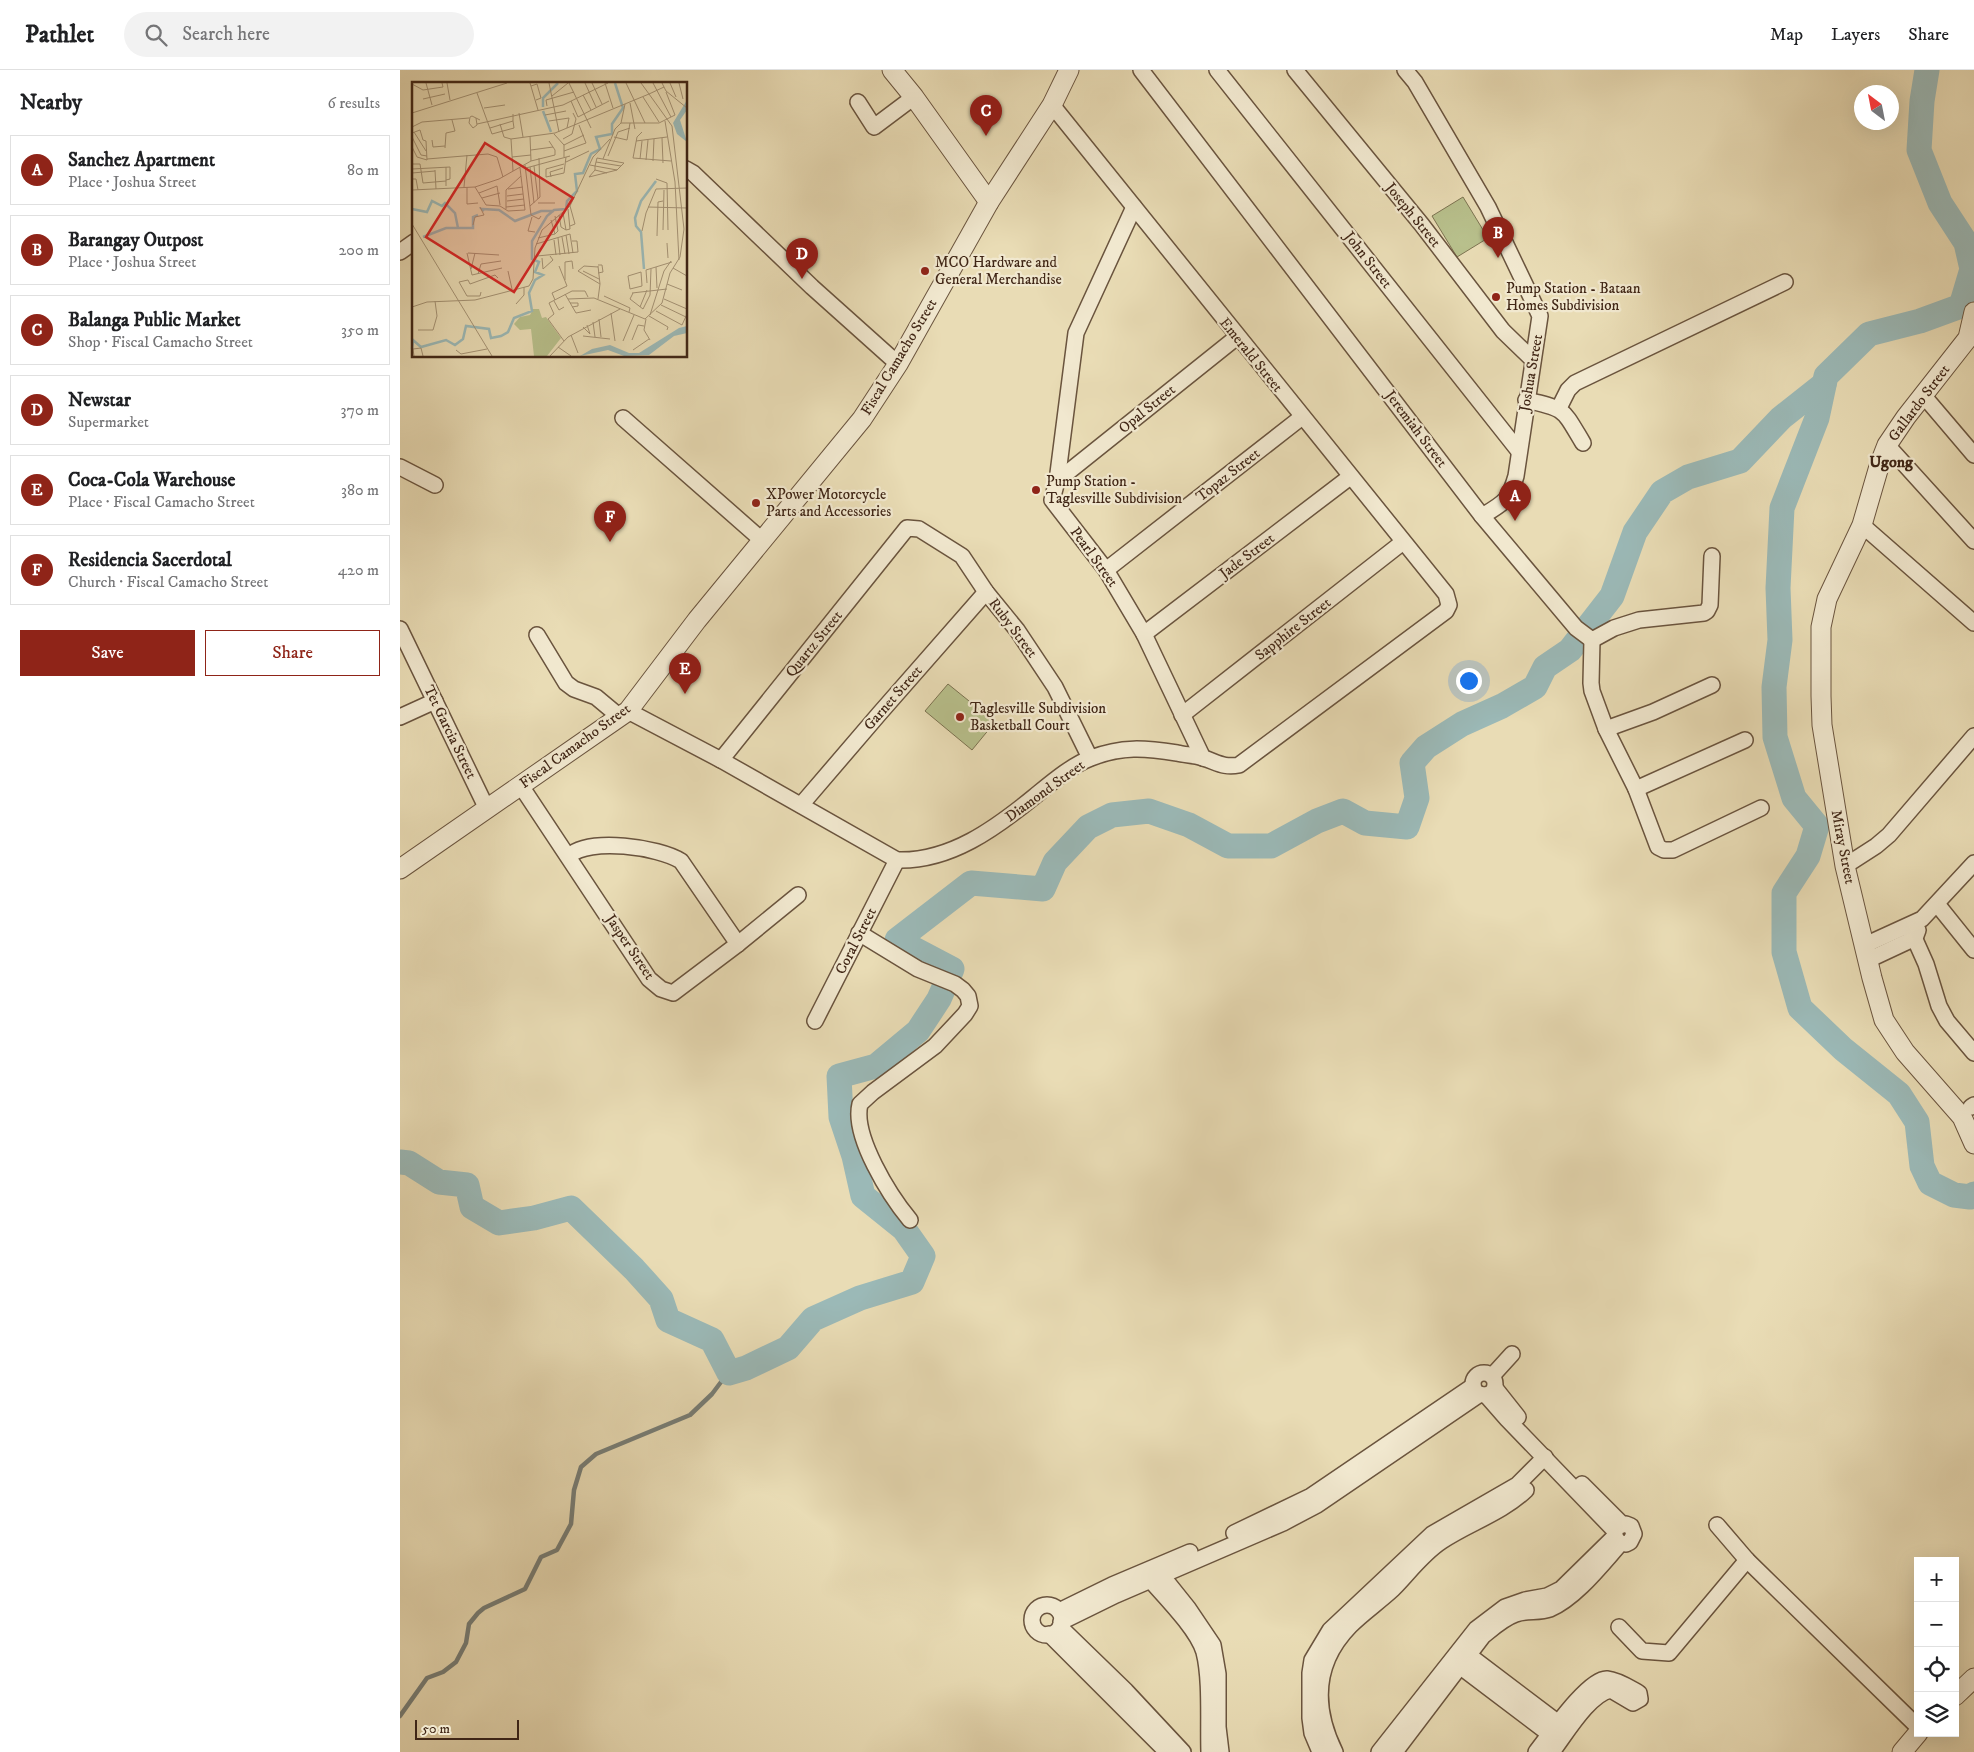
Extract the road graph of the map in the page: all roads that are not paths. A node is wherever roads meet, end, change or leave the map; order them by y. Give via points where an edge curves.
1 (892, 70) edge
2 (1069, 70) edge
3 (1141, 70) edge
4 (1217, 70) edge
5 (1295, 70) edge
6 (1405, 70) edge
7 (914, 97) junction
8 (858, 102) dead end
9 (1052, 105) junction
10 (688, 169) edge
11 (989, 202) junction
12 (1134, 207) junction
13 (412, 243) edge
14 (400, 252) edge
15 (1785, 282) dead end
16 (1974, 312) edge
17 (1237, 337) junction
18 (1971, 342) edge
19 (1533, 360) junction
20 (898, 364) junction
21 (1923, 395) junction
22 (1526, 400) junction
23 (1559, 408) junction
24 (1302, 417) junction
25 (623, 418) dead end
26 (1583, 443) dead end
27 (1887, 445) junction
28 (1518, 450) junction
29 (1974, 455) edge
30 (400, 467) edge
31 (1350, 477) junction
32 (1057, 481) junction
33 (435, 485) dead end
34 (1482, 516) junction
35 (1862, 525) junction
36 (907, 528) joint
37 (763, 541) junction
38 (1974, 541) edge
39 (1403, 542) junction
40 (1712, 556) dead end
41 (1106, 570) junction
42 (986, 592) junction
43 (1449, 605) joint
44 (1974, 623) edge
45 (400, 629) edge
46 (1144, 634) junction
47 (1584, 634) junction
48 (537, 635) dead end
49 (1712, 685) dead end
50 (435, 701) junction
51 (624, 714) junction
52 (1182, 716) junction
53 (400, 717) edge
54 (1606, 729) junction
55 (1974, 736) edge
56 (1745, 740) dead end
57 (1090, 758) junction
58 (1203, 758) junction
59 (721, 760) junction
60 (521, 786) junction
61 (1636, 788) junction
62 (801, 805) junction
63 (1760, 808) dead end
64 (487, 809) junction
65 (570, 856) junction
66 (897, 860) junction
67 (1974, 864) edge
68 (1845, 866) junction
69 (400, 869) edge
70 (798, 895) dead end
71 (1937, 904) junction
72 (1916, 928) junction
73 (859, 933) junction
74 (738, 944) junction
75 (1974, 950) edge
76 (1867, 952) junction
77 (815, 1021) dead end
78 (1974, 1052) edge
79 (1974, 1144) edge
80 (910, 1220) dead end
81 (1512, 1354) dead end
82 (1485, 1388) junction
83 (1548, 1461) junction
84 (1579, 1488) junction
85 (1716, 1525) dead end
86 (1747, 1560) junction
87 (1153, 1574) junction
88 (1618, 1627) dead end
89 (1460, 1657) junction
90 (1974, 1678) edge
91 (1959, 1692) edge
92 (1314, 1694) junction
93 (1121, 1696) junction
94 (1914, 1723) edge
95 (1213, 1727) junction
96 (1558, 1736) edge
97 (1915, 1737) edge
98 (1385, 1751) edge
99 (1167, 1752) edge
100 (1183, 1752) edge
101 (1209, 1752) edge
102 (1220, 1752) edge
103 (1320, 1752) edge
104 (1335, 1752) edge
105 (1536, 1752) edge
106 (1902, 1752) edge

1 - 7 street
2 - 9 street, Fiscal Camacho Street
3 - 34 street, Jeremiah Street
4 - 28 street, John Street
5 - 19 street, Joseph Street via 1503,330
6 - 19 street, Joshua Street via 1488,207 1538,312 1540,320
7 - 8 street via 874,127
7 - 11 street
9 - 11 street, Fiscal Camacho Street
9 - 12 street, Emerald Street
10 - 20 street
11 - 20 street, Fiscal Camacho Street
12 - 17 street, Emerald Street
12 - 32 street, Pearl Street via 1076,332
13 - 14 street
15 - 23 street via 1575,383
16 - 18 street, Gallardo Street
17 - 24 street, Emerald Street
17 - 32 street, Opal Street
18 - 21 street, Gallardo Street
19 - 22 street, Joshua Street
20 - 37 street, Fiscal Camacho Street via 862,419
21 - 27 street, Gallardo Street
21 - 29 street
22 - 23 street
22 - 28 street, Joshua Street
23 - 26 street
24 - 31 street, Emerald Street
24 - 41 street, Topaz Street
25 - 37 street
27 - 35 street, Gallardo Street
27 - 38 street
28 - 34 street, Joshua Street via 1516,476 1508,499
30 - 33 street
31 - 39 street, Emerald Street
31 - 46 street, Jade Street
32 - 41 street, Pearl Street via 1052,500
34 - 47 street, Jeremiah Street
35 - 44 street
35 - 68 street, Miray Street via 1827,599 1822,627 1822,725
36 - 42 street, Ruby Street via 919,529 962,556
36 - 59 street, Quartz Street
37 - 51 street, Fiscal Camacho Street
39 - 43 street, Emerald Street via 1446,594
39 - 52 street, Sapphire Street
40 - 47 street via 1710,605 1704,613 1639,620
41 - 46 street, Pearl Street
42 - 57 street, Ruby Street via 1017,630 1054,687
42 - 62 street, Garnet Street
43 - 58 street, Diamond Street via 1446,611 1239,766 1228,768
45 - 50 street, Tet Garcia Street
46 - 52 street, Pearl Street
47 - 54 street via 1591,683
48 - 51 street via 566,683
49 - 54 street
50 - 53 street
50 - 64 street, Tet Garcia Street
51 - 59 street
51 - 60 street, Fiscal Camacho Street
52 - 58 street, Pearl Street
54 - 61 street
55 - 68 street via 1889,835
56 - 61 street
57 - 58 street, Diamond Street via 1119,750 1144,748
57 - 66 street, Diamond Street via 1054,781 995,827 958,848 913,861
59 - 62 street
60 - 64 street, Fiscal Camacho Street
60 - 65 street, Jasper Street
61 - 63 street via 1658,847 1664,850 1673,850
62 - 66 street
64 - 69 street, Fiscal Camacho Street
65 - 74 street via 578,850 610,846 642,848 673,857 681,862
65 - 74 street, Jasper Street via 649,978 661,989 674,993
66 - 73 street, Coral Street
67 - 71 street
68 - 76 street, Miray Street
70 - 74 street, Jasper Street
71 - 72 street
71 - 75 street
72 - 76 street
72 - 78 street via 1939,1006 1947,1021
73 - 77 street, Coral Street
73 - 80 street via 918,969 963,990 970,1002 965,1014 936,1046 860,1104 859,1126 866,1147 887,1189
76 - 79 street, Miray Street via 1884,1020 1919,1069 1955,1108
81 - 82 street
82 - 83 street via 1507,1419
82 - 84 street via 1512,1410
82 - 87 street via 1314,1501
83 - 84 street
83 - 92 street via 1520,1489 1436,1538 1346,1621 1330,1650 1318,1662
84 - 89 street via 1618,1534 1596,1564 1565,1593 1513,1609
85 - 86 street
86 - 88 street via 1669,1653 1642,1651
86 - 94 street
87 - 93 street via 1057,1624
87 - 95 street via 1180,1614 1203,1638 1213,1694
89 - 96 street
89 - 98 street
90 - 91 street
92 - 103 street via 1312,1733
92 - 104 street
93 - 99 street
93 - 100 street
95 - 101 street
95 - 102 street
96 - 96 street via 1599,1694 1611,1690 1633,1703 1641,1696 1612,1680 1597,1681 1585,1690
96 - 105 street
97 - 106 street

